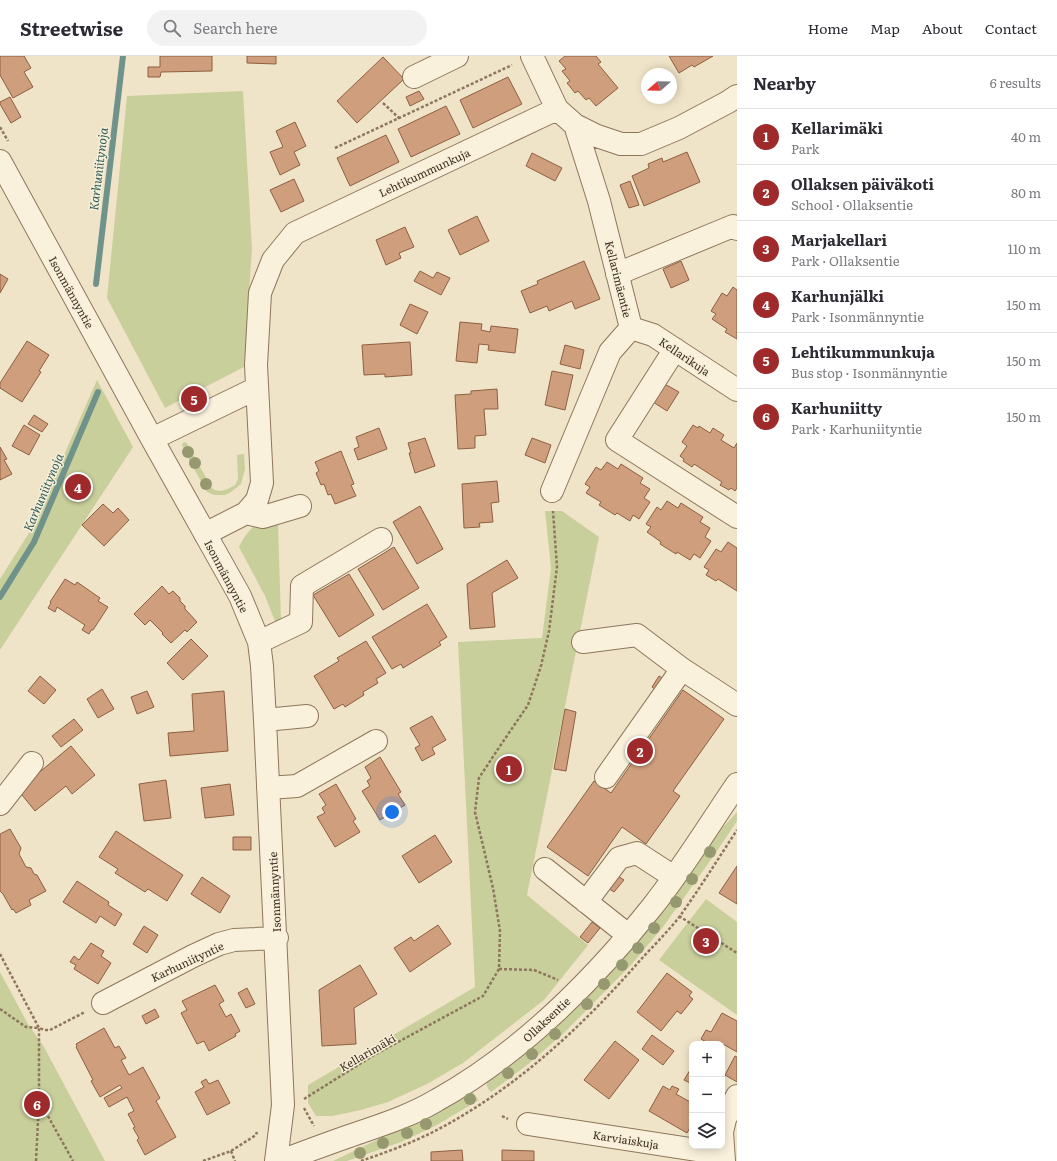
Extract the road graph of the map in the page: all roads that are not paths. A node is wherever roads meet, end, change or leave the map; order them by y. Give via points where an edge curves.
1 (457, 56) edge
2 (524, 59) edge
3 (414, 77) dead end
4 (737, 96) edge
5 (557, 109) junction
6 (575, 125) junction
7 (4, 151) edge
8 (737, 229) edge
9 (617, 274) junction
10 (631, 328) junction
11 (675, 349) junction
12 (257, 388) junction
13 (737, 390) edge
14 (152, 439) junction
15 (552, 491) road end
16 (300, 506) dead end
17 (246, 513) junction
18 (737, 517) edge
19 (205, 534) junction
20 (381, 539) dead end
21 (259, 642) junction
22 (583, 642) dead end
23 (682, 669) junction
24 (737, 705) edge
25 (307, 716) dead end
26 (266, 720) junction
27 (376, 741) dead end
28 (32, 763) dead end
29 (606, 777) dead end
30 (737, 784) edge
31 (268, 788) junction
32 (0, 804) edge
33 (544, 869) dead end
34 (674, 877) junction
35 (586, 902) junction
36 (628, 935) junction
37 (276, 938) junction
38 (103, 1003) road end
39 (725, 1087) edge
40 (737, 1095) edge
41 (528, 1124) dead end
42 (724, 1158) edge
43 (276, 1161) edge
44 (281, 1161) edge

1 - 3 street
2 - 5 street
4 - 6 street via 679,128 641,144 621,144
5 - 6 street
5 - 12 street, Lehtikummunkuja via 295,233 273,260 260,293
6 - 9 street, Kellarimäentie via 600,201
7 - 14 street, Isonmännyntie
8 - 9 street via 733,226
9 - 10 street, Kellarimäentie
10 - 11 street, Kellarikuja via 653,334
10 - 15 street, Kellarimäentie via 610,352
11 - 13 street, Kellarikuja
11 - 18 street via 617,440
12 - 14 street
12 - 17 street, Lehtikummunkuja via 262,483 257,500
14 - 19 street, Isonmännyntie
16 - 17 street via 263,517
17 - 19 street, Lehtikummunkuja
19 - 21 street, Isonmännyntie via 240,596
20 - 21 street via 302,586 301,622
21 - 26 street, Isonmännyntie
22 - 23 street via 637,634
23 - 24 street
23 - 29 street
25 - 26 street
26 - 31 street, Isonmännyntie
27 - 31 street via 297,786
28 - 32 street
30 - 34 street, Ollaksentie
31 - 37 street, Isonmännyntie
33 - 35 street
34 - 35 street via 637,853 631,854 619,858
34 - 36 street, Ollaksentie
35 - 36 street
36 - 44 street, Ollaksentie via 558,1009 517,1046 474,1078 436,1101 397,1119
37 - 38 street, Karhuniityntie via 234,940 219,944
37 - 43 street, Isonmännyntie via 283,1105
39 - 40 street
40 - 42 street via 725,1119 722,1132
41 - 42 street, Karviaiskuja

